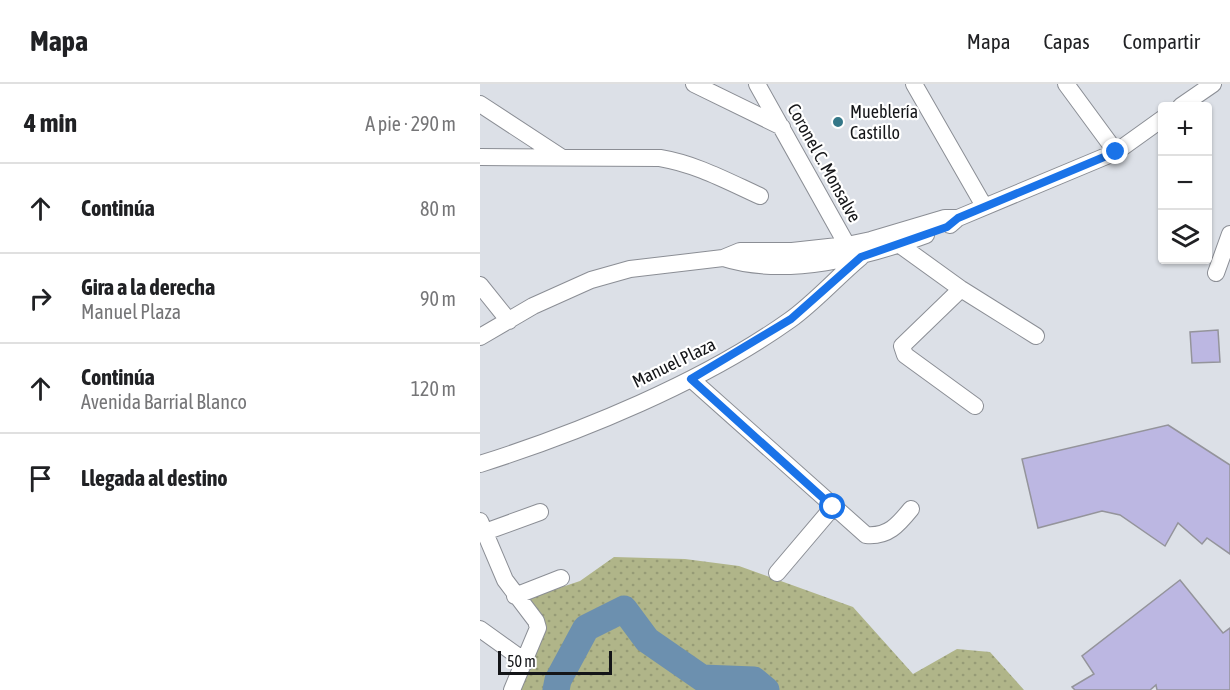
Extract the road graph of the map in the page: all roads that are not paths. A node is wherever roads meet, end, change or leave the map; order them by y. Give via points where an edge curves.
1 (694, 84) edge
2 (757, 84) edge
3 (915, 84) edge
4 (1066, 84) edge
5 (1213, 84) edge
6 (1187, 102) edge
7 (480, 104) edge
8 (1158, 122) edge
9 (783, 128) junction
10 (1116, 152) junction
11 (480, 157) edge
12 (562, 158) junction
13 (760, 196) dead end
14 (984, 206) junction
15 (832, 217) junction
16 (958, 218) junction
17 (1230, 234) edge
18 (900, 244) junction
19 (847, 245) junction
20 (820, 249) junction
21 (861, 257) junction
22 (723, 258) junction
23 (1216, 273) dead end
24 (480, 285) edge
25 (961, 289) junction
26 (509, 321) junction
27 (1036, 336) dead end
28 (480, 338) edge
29 (691, 379) junction
30 (975, 406) dead end
31 (480, 464) edge
32 (833, 507) junction
33 (911, 509) dead end
34 (540, 512) dead end
35 (482, 526) edge
36 (777, 573) dead end
37 (561, 578) dead end
38 (515, 596) junction
39 (480, 629) edge
40 (526, 662) junction
41 (512, 690) edge

1 - 9 street
2 - 9 street, Coronel C. Monsalve
3 - 14 street
4 - 10 street
5 - 6 street
7 - 12 street
8 - 10 street
9 - 15 street, Coronel C. Monsalve
10 - 14 street
11 - 12 street
12 - 13 street via 680,161
14 - 16 street
15 - 19 street, Coronel C. Monsalve
15 - 20 street
16 - 18 street via 947,227
16 - 19 street via 945,218
17 - 23 street
18 - 21 street
18 - 25 street
19 - 20 street
19 - 21 street, Coronel C. Monsalve
20 - 22 street via 740,251
21 - 22 street via 809,264 742,264
21 - 29 street, Manuel Plaza via 791,319
22 - 26 street via 630,269 591,280
24 - 26 street
25 - 27 street
25 - 30 street via 902,346 905,355
26 - 28 street
29 - 31 street, Manuel Plaza via 534,447
29 - 32 street
32 - 33 street via 866,535 879,536 895,528
32 - 36 street
34 - 35 street
35 - 38 street
37 - 38 street
38 - 40 street via 538,628
39 - 40 street
40 - 41 street

